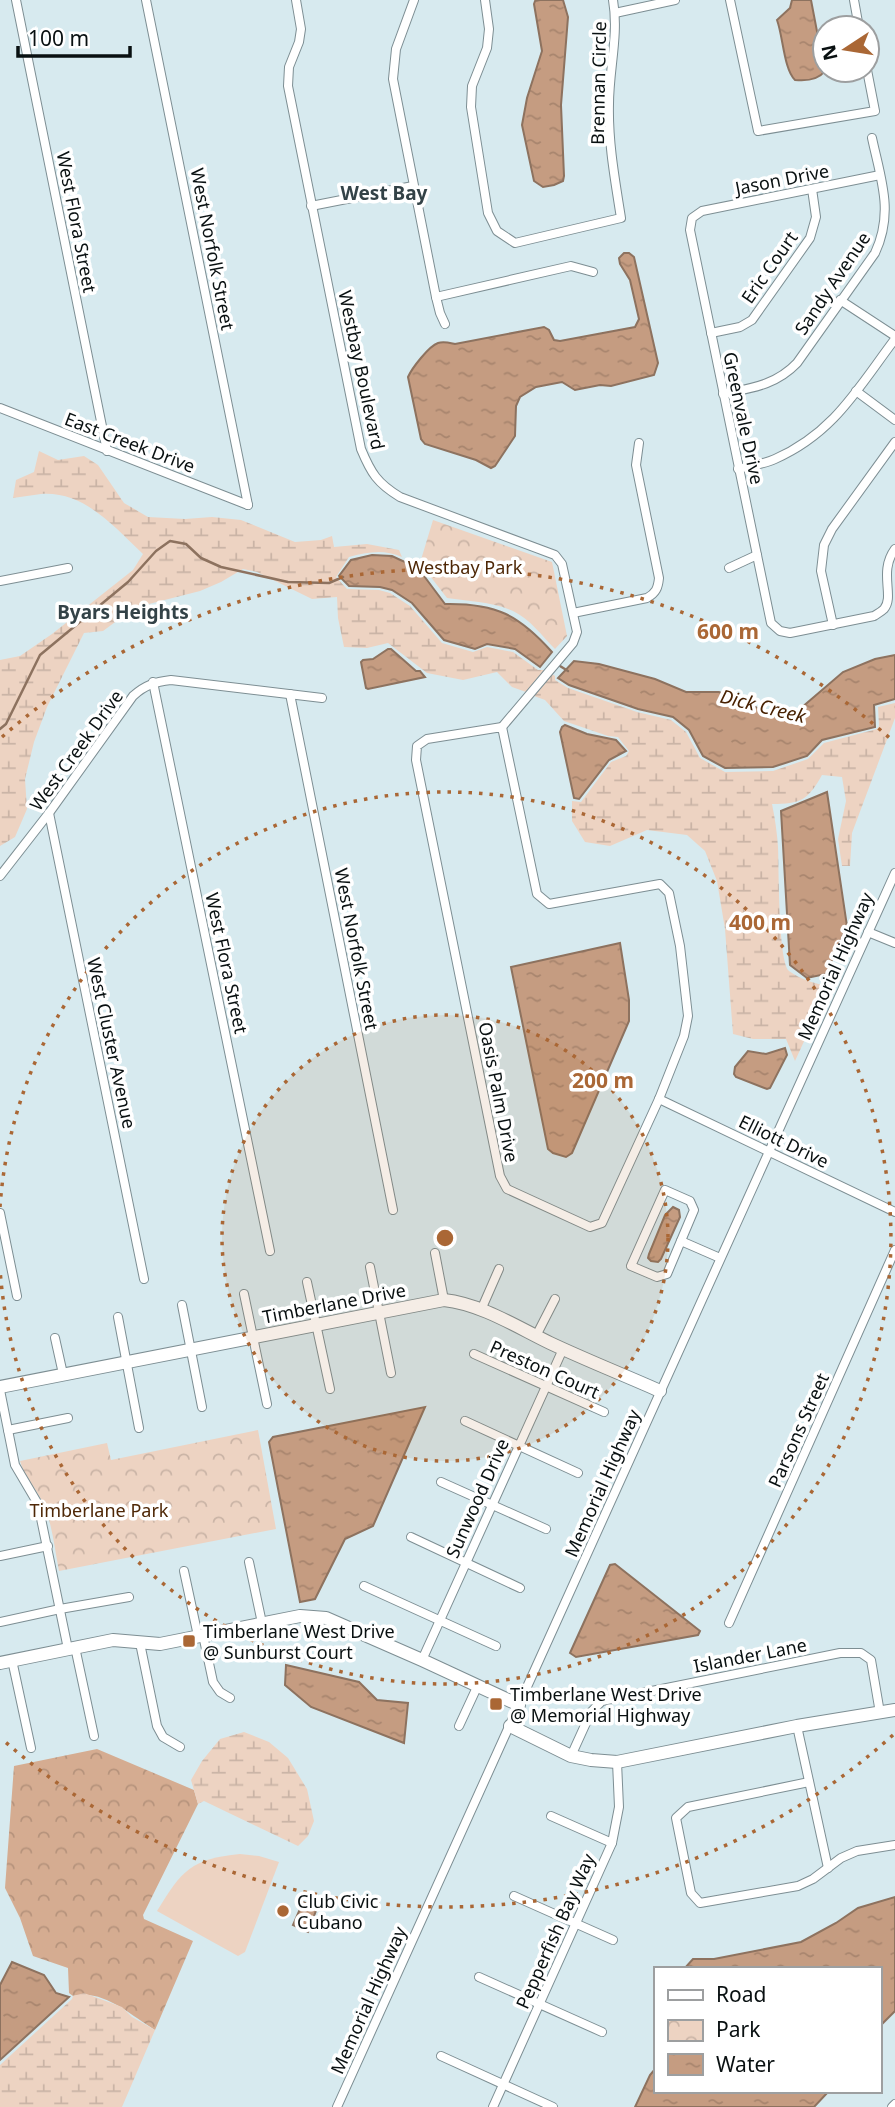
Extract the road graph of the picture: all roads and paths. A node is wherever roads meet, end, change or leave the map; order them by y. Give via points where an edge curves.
1 (16, 0) edge
2 (146, 0) edge
3 (296, 0) edge
4 (414, 0) edge
5 (485, 0) edge
6 (613, 0) edge
7 (675, 0) edge
8 (730, 0) edge
9 (615, 13) junction
10 (869, 84) edge
11 (872, 138) dead end
12 (880, 175) junction
13 (413, 186) junction
14 (811, 189) junction
15 (311, 206) junction
16 (692, 218) joint
17 (593, 272) dead end
18 (436, 297) junction
19 (841, 300) junction
20 (445, 324) dead end
21 (711, 333) junction
22 (895, 338) edge
23 (856, 391) junction
24 (723, 394) junction
25 (0, 408) edge
26 (895, 420) edge
27 (895, 442) edge
28 (639, 443) dead end
29 (107, 451) junction
30 (738, 469) junction
31 (248, 505) joint
32 (895, 549) edge
33 (757, 555) junction
34 (68, 568) dead end
35 (729, 568) dead end
36 (0, 580) edge
37 (573, 613) junction
38 (833, 625) junction
39 (153, 682) junction
40 (290, 694) junction
41 (322, 698) dead end
42 (502, 727) junction
43 (49, 813) junction
44 (895, 873) edge
45 (0, 876) edge
46 (868, 932) junction
47 (895, 943) edge
48 (659, 1099) junction
49 (769, 1151) junction
50 (393, 1210) dead end
51 (895, 1212) edge
52 (0, 1213) edge
53 (681, 1241) junction
54 (895, 1250) edge
55 (270, 1251) dead end
56 (435, 1253) dead end
57 (720, 1258) junction
58 (370, 1267) dead end
59 (499, 1269) dead end
60 (144, 1279) dead end
61 (307, 1282) dead end
62 (244, 1294) dead end
63 (17, 1296) dead end
64 (555, 1299) dead end
65 (444, 1300) junction
66 (182, 1305) dead end
67 (481, 1310) junction
68 (379, 1312) junction
69 (118, 1317) dead end
70 (316, 1324) junction
71 (536, 1336) junction
72 (252, 1337) junction
73 (55, 1338) dead end
74 (190, 1349) junction
75 (562, 1349) junction
76 (474, 1354) dead end
77 (126, 1362) junction
78 (391, 1373) dead end
79 (63, 1374) junction
80 (545, 1387) junction
81 (0, 1389) edge
82 (330, 1389) dead end
83 (660, 1391) junction
84 (267, 1404) dead end
85 (202, 1408) dead end
86 (604, 1412) dead end
87 (68, 1418) dead end
88 (465, 1420) dead end
89 (139, 1428) dead end
90 (8, 1430) junction
91 (519, 1446) junction
92 (578, 1473) dead end
93 (442, 1482) dead end
94 (492, 1504) junction
95 (546, 1529) dead end
96 (411, 1537) dead end
97 (48, 1546) junction
98 (0, 1556) edge
99 (249, 1562) dead end
100 (465, 1563) junction
101 (184, 1572) dead end
102 (364, 1586) dead end
103 (520, 1588) dead end
104 (129, 1597) dead end
105 (60, 1609) junction
106 (439, 1620) junction
107 (0, 1622) edge
108 (262, 1623) junction
109 (729, 1623) dead end
110 (200, 1636) junction
111 (140, 1643) junction
112 (496, 1646) dead end
113 (72, 1648) junction
114 (422, 1660) junction
115 (6, 1661) edge
116 (478, 1685) junction
117 (230, 1698) dead end
118 (519, 1705) junction
119 (895, 1710) edge
120 (880, 1713) junction
121 (459, 1726) dead end
122 (510, 1726) junction
123 (797, 1726) junction
124 (94, 1736) dead end
125 (180, 1747) dead end
126 (31, 1748) dead end
127 (571, 1756) junction
128 (617, 1762) junction
129 (809, 1782) junction
130 (551, 1816) dead end
131 (612, 1843) junction
132 (895, 1845) edge
133 (828, 1868) junction
134 (514, 1896) dead end
135 (576, 1924) junction
136 (613, 1940) dead end
137 (479, 1977) dead end
138 (539, 2004) junction
139 (601, 2032) dead end
140 (441, 2056) dead end
141 (503, 2084) junction
142 (337, 2107) edge
143 (493, 2107) edge
144 (553, 2107) edge

1 - 29 street, West Flora Street
2 - 31 street, West Norfolk Street
3 - 15 street, Westbay Boulevard via 301,29 288,86
4 - 13 street via 396,50 393,79
5 - 9 street, Brennan Circle via 487,48 472,86 471,107 488,213 497,231 515,243 621,218 609,103
6 - 9 street, Brennan Circle
7 - 9 street
8 - 10 street via 758,131 874,111
11 - 12 street, Sandy Avenue
12 - 14 street, Jason Drive
12 - 19 street, Sandy Avenue via 887,208 883,236
13 - 15 street
13 - 18 street
14 - 16 street, Jason Drive via 702,211
14 - 21 street, Eric Court via 816,217 810,238 752,320
15 - 37 street, Westbay Boulevard via 361,449 370,472 400,497 555,555 562,564
16 - 21 street, Greenvale Drive via 690,230
17 - 18 street via 571,267
18 - 20 street
19 - 22 street
19 - 24 street, Sandy Avenue via 786,374 766,385
21 - 24 street, Greenvale Drive
22 - 23 street
23 - 26 street
23 - 30 street via 835,419 806,443 772,460
24 - 30 street, Greenvale Drive
25 - 29 street, East Creek Drive
27 - 38 street via 824,545 821,571
28 - 37 street via 636,465 658,587 647,598
29 - 31 street, East Creek Drive
30 - 33 street, Greenvale Drive
32 - 38 street via 885,573 889,598 885,609
33 - 35 street
33 - 38 street, Greenvale Drive via 771,623 790,634
34 - 36 street
37 - 42 street, Westbay Boulevard via 577,632 573,643
39 - 40 street via 171,680
39 - 43 street, West Creek Drive via 134,696
39 - 55 street, West Flora Street
40 - 41 street
40 - 50 street, West Norfolk Street
42 - 48 street, Oasis Palm Drive via 537,894 549,904 660,884 669,893 688,1016
42 - 48 street, Oasis Palm Drive via 427,738 418,746 416,760 500,1176 508,1189 590,1227 602,1223
43 - 45 street, West Creek Drive
43 - 60 street, West Cluster Avenue
44 - 46 street, Memorial Highway
46 - 47 street
46 - 49 street, Memorial Highway
48 - 49 street, Elliott Drive
49 - 51 street, Elliott Drive
49 - 57 street, Memorial Highway
52 - 63 street
53 - 53 street via 693,1204 665,1190 631,1266 665,1276
53 - 57 street
54 - 109 street, Parsons Street
56 - 65 street
57 - 83 street, Memorial Highway
58 - 68 street
59 - 67 street
61 - 70 street
62 - 72 street
64 - 71 street
65 - 67 street, Timberlane Drive
65 - 68 street, Timberlane Drive
66 - 74 street
67 - 71 street, Timberlane Drive
68 - 70 street, Timberlane Drive
68 - 78 street
69 - 77 street
70 - 72 street, Timberlane Drive
70 - 82 street
71 - 75 street, Timberlane Drive
72 - 74 street, Timberlane Drive
72 - 84 street
73 - 79 street
74 - 77 street, Timberlane Drive
74 - 85 street
75 - 80 street, Sunwood Drive
75 - 83 street, Timberlane Drive
76 - 80 street, Preston Court
77 - 79 street, Timberlane Drive
77 - 89 street
79 - 81 street, Timberlane Drive
80 - 86 street, Preston Court
80 - 91 street, Sunwood Drive
81 - 90 street
83 - 118 street, Memorial Highway
87 - 90 street
88 - 91 street
90 - 97 street via 15,1465 38,1504
91 - 92 street
91 - 94 street, Sunwood Drive
93 - 94 street
94 - 95 street
94 - 100 street, Sunwood Drive
96 - 100 street
97 - 98 street
97 - 105 street
99 - 108 street
100 - 103 street
100 - 106 street, Sunwood Drive
101 - 110 street
102 - 106 street
104 - 105 street
105 - 107 street
105 - 113 street
106 - 112 street
106 - 114 street, Sunwood Drive
108 - 110 street
108 - 114 street via 300,1616 326,1618
110 - 111 street
110 - 117 street via 213,1682
111 - 113 street via 113,1640
111 - 125 street via 157,1726 163,1737
113 - 115 street
113 - 124 street
114 - 116 street
115 - 126 street
116 - 118 street
116 - 121 street
118 - 122 street, Memorial Highway
119 - 120 street
120 - 123 street
120 - 127 street, Islander Lane via 871,1660 861,1653 840,1653 602,1701 591,1712
122 - 127 street
122 - 142 street, Memorial Highway
123 - 128 street
123 - 129 street
127 - 128 street
128 - 131 street, Pepperfish Bay Way via 619,1807
129 - 133 street
129 - 133 street via 688,1807 676,1818 691,1893 700,1903 797,1886
130 - 131 street
131 - 135 street, Pepperfish Bay Way
132 - 133 street via 857,1851
134 - 135 street
135 - 136 street
135 - 138 street, Pepperfish Bay Way
137 - 138 street
138 - 139 street
138 - 141 street, Pepperfish Bay Way
140 - 141 street
141 - 143 street, Pepperfish Bay Way
141 - 144 street

